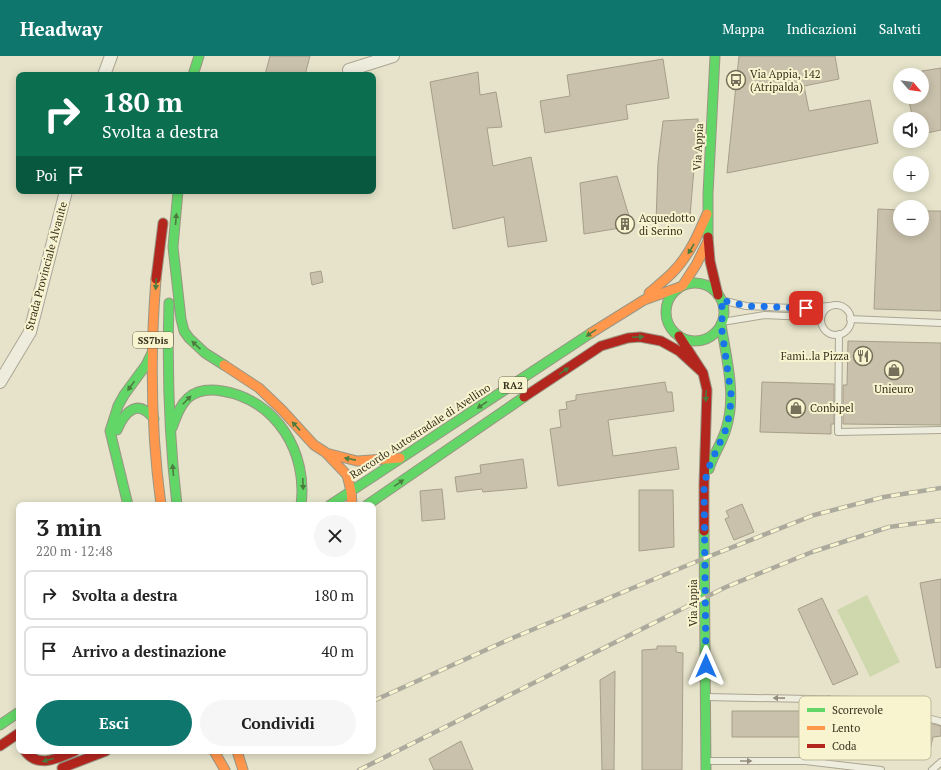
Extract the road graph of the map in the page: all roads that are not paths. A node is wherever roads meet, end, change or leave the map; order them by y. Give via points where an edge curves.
1 (111, 56) edge
2 (199, 56) edge
3 (393, 56) edge
4 (715, 56) edge
5 (349, 70) dead end
6 (105, 72) edge
7 (194, 72) edge
8 (65, 194) edge
9 (178, 194) edge
10 (164, 214) dead end
11 (707, 214) junction
12 (708, 240) junction
13 (173, 247) junction
14 (682, 286) junction
15 (720, 297) junction
16 (644, 300) junction
17 (830, 306) junction
18 (850, 319) junction
19 (821, 321) junction
20 (721, 323) junction
21 (941, 323) edge
22 (649, 329) dead end
23 (661, 331) dead end
24 (839, 334) junction
25 (678, 335) junction
26 (601, 346) junction
27 (152, 353) junction
28 (703, 373) junction
29 (0, 382) edge
30 (154, 419) junction
31 (941, 430) edge
32 (170, 435) junction
33 (114, 446) junction
34 (325, 452) junction
35 (402, 458) junction
36 (704, 484) junction
37 (351, 491) junction
38 (127, 502) edge
39 (161, 502) edge
40 (177, 502) edge
41 (301, 502) edge
42 (334, 502) edge
43 (351, 502) edge
44 (371, 502) edge
45 (706, 697) junction
46 (799, 699) edge
47 (16, 714) edge
48 (931, 719) edge
49 (941, 722) edge
50 (0, 725) edge
51 (16, 735) edge
52 (0, 746) edge
53 (26, 754) edge
54 (67, 754) edge
55 (98, 754) edge
56 (216, 754) edge
57 (221, 754) edge
58 (238, 754) edge
59 (822, 760) edge
60 (941, 762) edge
61 (822, 763) junction
62 (706, 766) edge
63 (56, 770) edge
64 (226, 770) edge
65 (243, 770) edge
66 (881, 770) edge
67 (932, 770) edge

1 - 6 street
2 - 7 main road
3 - 5 street
4 - 11 main road, Via Appia
8 - 29 street, Strada Provinciale Alvanite via 30,332
13 -> 9 main road, SS7bis
10 -> 27 main road, SS7bis via 159,245
11 - 12 main road, Via Appia
11 -> 16 main road via 686,257
12 - 14 main road, Via Appia via 701,258
12 - 15 main road, Via Appia via 712,276
13 - 32 main road, SS7bis via 168,353
34 -> 13 main road via 314,445 259,388 217,362 189,338 182,326
14 - 15 main road via 689,283 706,285
14 - 16 main road
14 - 25 main road, Via Appia via 673,293 666,310 670,326
15 - 17 lane via 746,306
15 - 20 main road, Via Appia via 723,314
16 -> 35 main road, Raccordo Autostradale di Avellino / RA2
17 - 18 lane via 842,307
17 - 19 lane via 823,312
18 - 21 lane
18 - 24 lane via 849,327
19 - 20 lane via 805,317 765,315
19 - 24 lane via 826,331
20 - 25 main road via 707,338 688,340
20 - 36 main road, Via Appia via 731,394 730,412 726,429
22 - 26 main road via 634,328 614,334
23 - 25 main road
24 - 31 lane via 838,432
25 - 28 main road, Via Appia
26 -> 28 main road via 626,338 654,338 665,341 685,354
44 -> 26 main road, RA2
27 - 30 main road, SS7bis
27 -> 33 main road via 118,406 110,431
28 -> 36 main road, Via Appia via 707,390
30 - 33 main road via 146,410 132,409 120,421
30 - 39 main road, SS7bis
40 -> 32 main road, SS7bis
32 -> 41 main road via 179,409 186,400 200,391 229,392 250,399 275,419 293,446 302,472
33 - 38 main road
35 -> 34 main road via 361,461
34 - 37 main road via 347,475
35 - 37 main road, Raccordo Autostradale di Avellino / RA2
36 - 45 main road, Via Appia
37 - 42 main road, Raccordo Autostradale di Avellino / RA2
37 - 43 main road
46 -> 45 lane
45 - 62 main road, Via Appia
47 - 50 main road
48 - 49 lane
51 - 52 main road
54 -> 53 main road via 37,763
55 - 63 main road
56 - 64 main road
57 - 64 main road
58 - 65 main road
59 - 61 lane
60 - 67 lane
62 -> 61 lane via 805,761
61 - 66 lane

